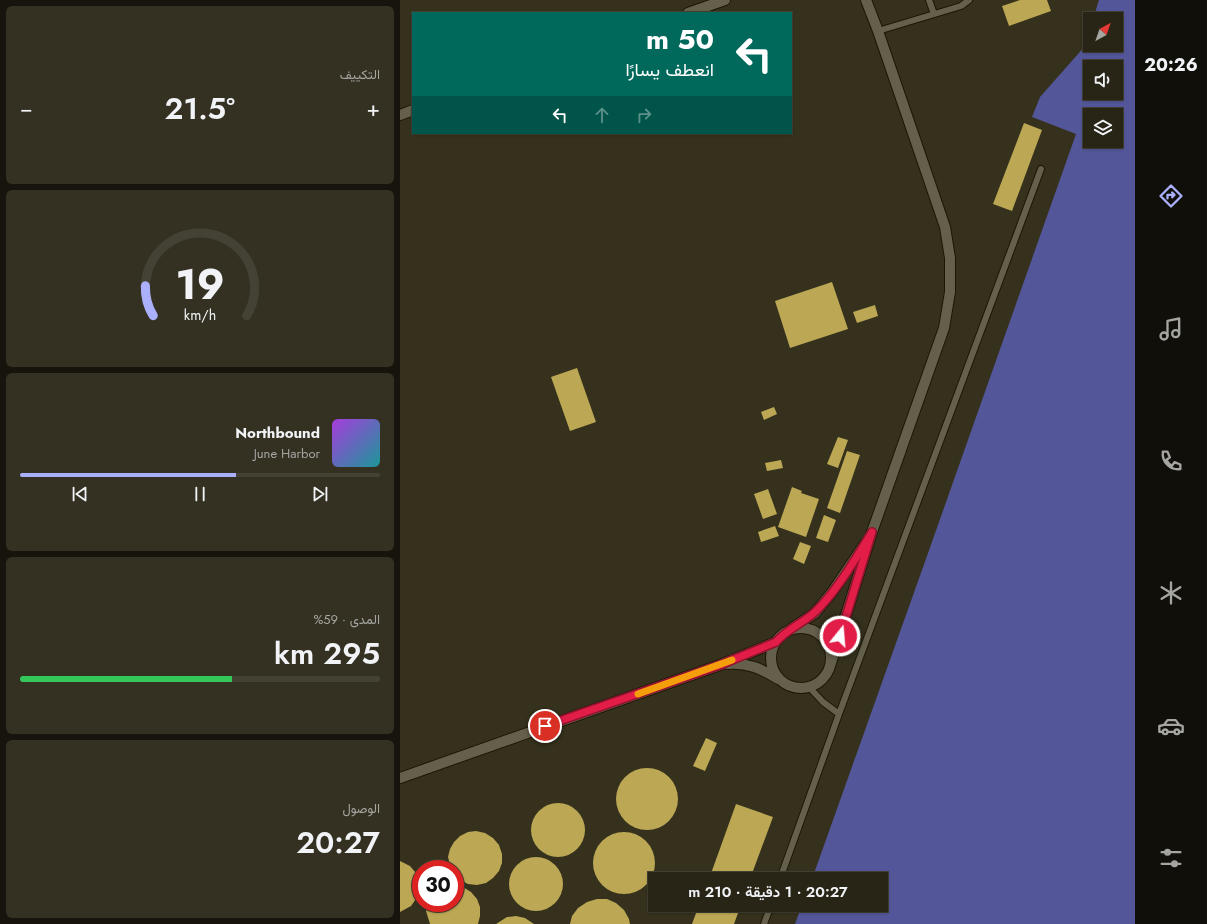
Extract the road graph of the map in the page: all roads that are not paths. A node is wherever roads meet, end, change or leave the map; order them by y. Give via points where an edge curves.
1 (725, 0) edge
2 (866, 0) edge
3 (929, 0) edge
4 (969, 0) edge
5 (691, 12) edge
6 (934, 14) junction
7 (878, 31) junction
8 (412, 110) edge
9 (400, 115) edge
10 (1041, 169) dead end
11 (872, 532) junction
12 (787, 632) junction
13 (776, 642) junction
14 (720, 665) junction
15 (830, 666) junction
16 (779, 679) junction
17 (809, 688) junction
18 (839, 714) junction
19 (400, 778) edge
20 (783, 872) edge
21 (768, 912) edge
22 (764, 924) edge

1 - 5 street
2 - 7 street
3 - 6 lane
4 - 6 lane via 961,6
6 - 7 lane
7 - 11 street via 945,227 950,258 950,285 944,328
8 - 9 street
10 - 18 lane
11 - 12 street via 833,591 815,612
11 - 15 street
12 - 13 street
12 - 15 street via 806,628 824,638 829,646
13 - 14 street
13 - 16 street via 771,661
14 - 16 street via 751,665
14 - 19 street
15 - 17 street via 823,680
16 - 17 street via 793,688
17 - 18 lane
18 - 20 lane
21 - 22 lane

